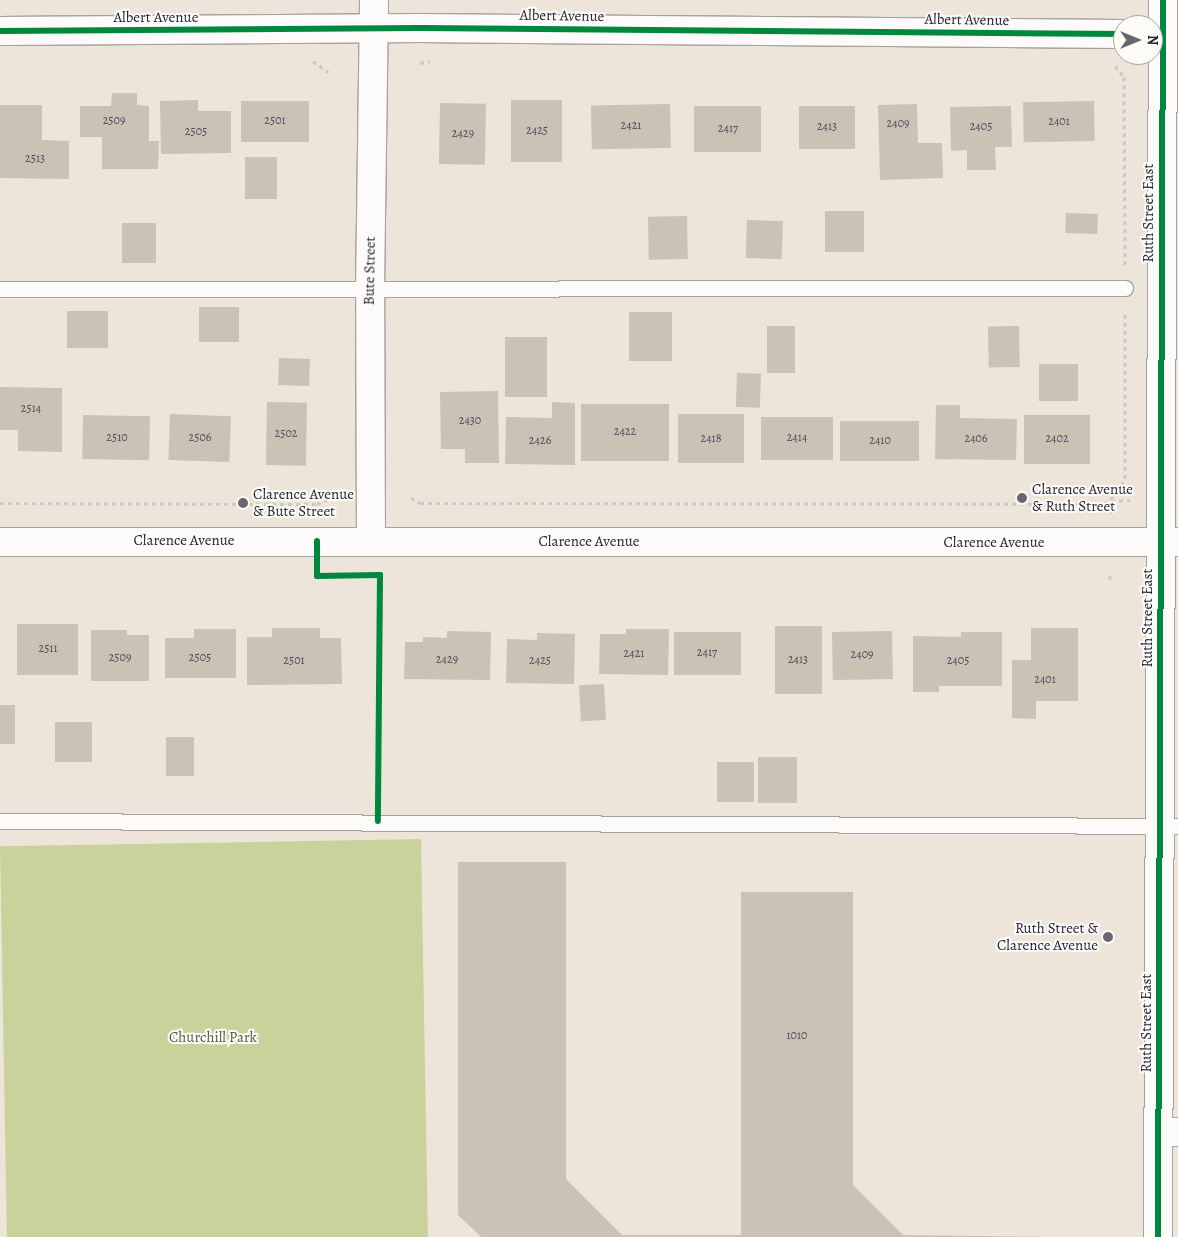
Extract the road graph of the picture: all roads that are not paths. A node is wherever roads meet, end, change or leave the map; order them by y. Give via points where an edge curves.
1 (374, 0) edge
2 (1163, 0) edge
3 (373, 28) junction
4 (0, 31) edge
5 (1113, 34) edge
6 (1165, 34) edge
7 (1125, 288) dead end
8 (0, 289) edge
9 (370, 290) junction
10 (1169, 292) edge
11 (0, 542) edge
12 (371, 542) junction
13 (1169, 542) edge
14 (0, 821) edge
15 (1169, 826) edge
16 (1168, 1132) edge
17 (1158, 1237) edge

1 - 3 street, Bute Street
2 - 6 street, Ruth Street East
3 - 4 street, Albert Avenue
3 - 5 street, Albert Avenue
3 - 9 street, Bute Street
6 - 10 street, Ruth Street East
7 - 9 lane
8 - 9 lane
9 - 12 street, Bute Street
10 - 13 street, Ruth Street East
11 - 12 street, Clarence Avenue
12 - 13 street, Clarence Avenue
13 - 15 street, Ruth Street East
14 - 15 lane
15 - 16 street, Ruth Street East
16 - 17 street, Ruth Street East

